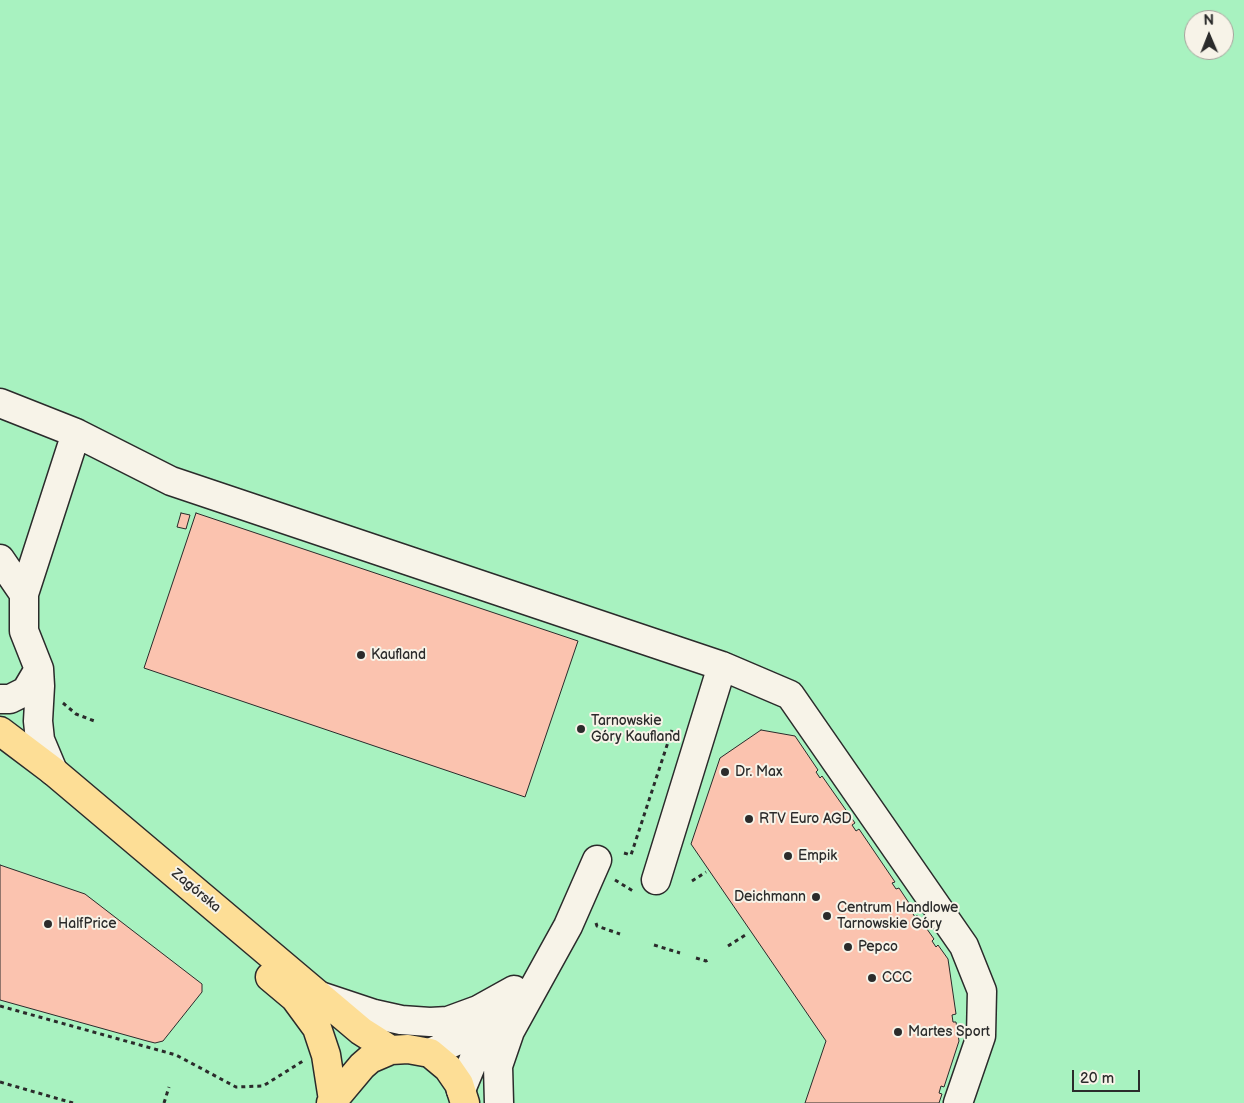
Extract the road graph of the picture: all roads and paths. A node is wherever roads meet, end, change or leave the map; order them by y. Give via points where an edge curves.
1 (0, 403) edge
2 (76, 433) junction
3 (0, 559) edge
4 (24, 594) junction
5 (722, 666) junction
6 (39, 669) junction
7 (0, 699) edge
8 (60, 701) dead end
9 (97, 722) dead end
10 (672, 730) dead end
11 (0, 731) edge
12 (0, 744) edge
13 (53, 771) junction
14 (624, 853) dead end
15 (603, 870) joint
16 (706, 872) dead end
17 (692, 880) dead end
18 (648, 887) joint
19 (593, 917) dead end
20 (620, 934) dead end
21 (747, 934) dead end
22 (654, 945) dead end
23 (728, 946) dead end
24 (680, 953) dead end
25 (696, 958) dead end
26 (710, 959) dead end
27 (521, 994) junction
28 (320, 996) junction
29 (0, 1006) edge
30 (391, 1050) junction
31 (430, 1054) junction
32 (308, 1060) dead end
33 (0, 1082) edge
34 (168, 1087) dead end
35 (463, 1096) edge
36 (332, 1102) edge
37 (73, 1103) edge
38 (164, 1103) edge
39 (499, 1103) edge
40 (958, 1103) edge

1 - 2 lane
2 - 4 lane
2 - 5 lane via 171,481
3 - 4 lane
4 - 6 lane via 24,631
5 - 18 lane
5 - 40 lane via 790,695 964,946 982,991 981,1036
6 - 7 lane via 26,691 10,699
6 - 13 lane via 40,740
8 - 9 path via 76,714
10 - 14 path via 631,855
11 - 13 highway, Zagórska
12 - 36 highway, Zagórska via 41,784 295,998 317,1028 326,1055
13 - 28 highway, Zagórska
15 - 18 path via 615,880
15 - 27 lane via 549,960
16 - 17 path
19 - 20 path via 597,926
21 - 23 path
22 - 24 path
25 - 26 path via 706,962
27 - 28 lane via 448,1021 430,1022 374,1014
27 - 31 lane via 456,1041
27 - 35 lane via 475,1056
27 - 39 lane via 498,1066
28 - 30 highway, Zagórska
29 - 32 path via 176,1055 236,1087 263,1086
30 - 31 highway via 408,1049
30 - 36 highway via 362,1066
31 - 35 highway via 448,1068
33 - 37 path
34 - 38 path

